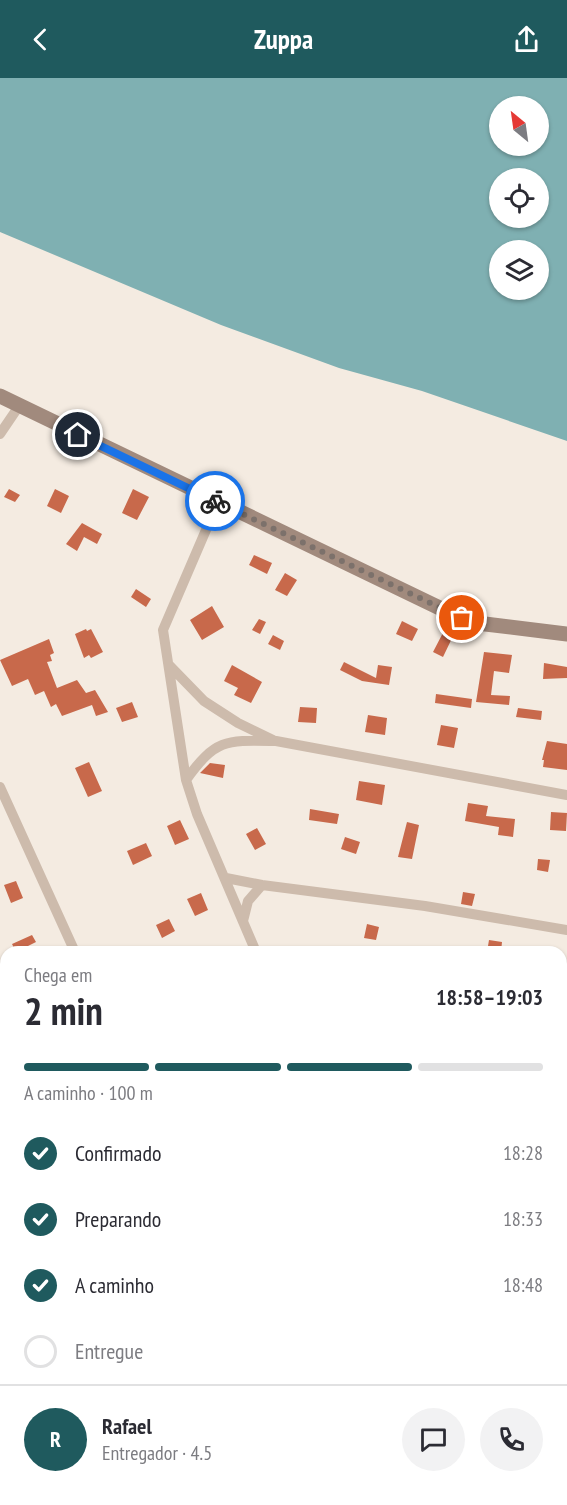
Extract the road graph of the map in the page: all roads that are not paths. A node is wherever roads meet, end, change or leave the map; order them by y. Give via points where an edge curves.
1 (0, 396) edge
2 (19, 406) junction
3 (0, 434) edge
4 (218, 502) junction
5 (567, 634) edge
6 (169, 665) junction
7 (276, 741) junction
8 (186, 780) junction
9 (0, 787) edge
10 (567, 795) edge
11 (226, 878) junction
12 (262, 885) junction
13 (243, 922) junction
14 (567, 930) edge
15 (72, 946) edge
16 (253, 946) edge

1 - 2 street
2 - 3 street
2 - 4 street
4 - 5 street via 477,623
4 - 6 street via 163,630
6 - 7 street via 204,701
6 - 8 street
7 - 8 street via 237,741 216,746 201,758
7 - 10 street
8 - 11 street
9 - 15 street
11 - 12 street
11 - 13 street
12 - 13 street via 248,902
12 - 14 street via 425,906
13 - 16 street

